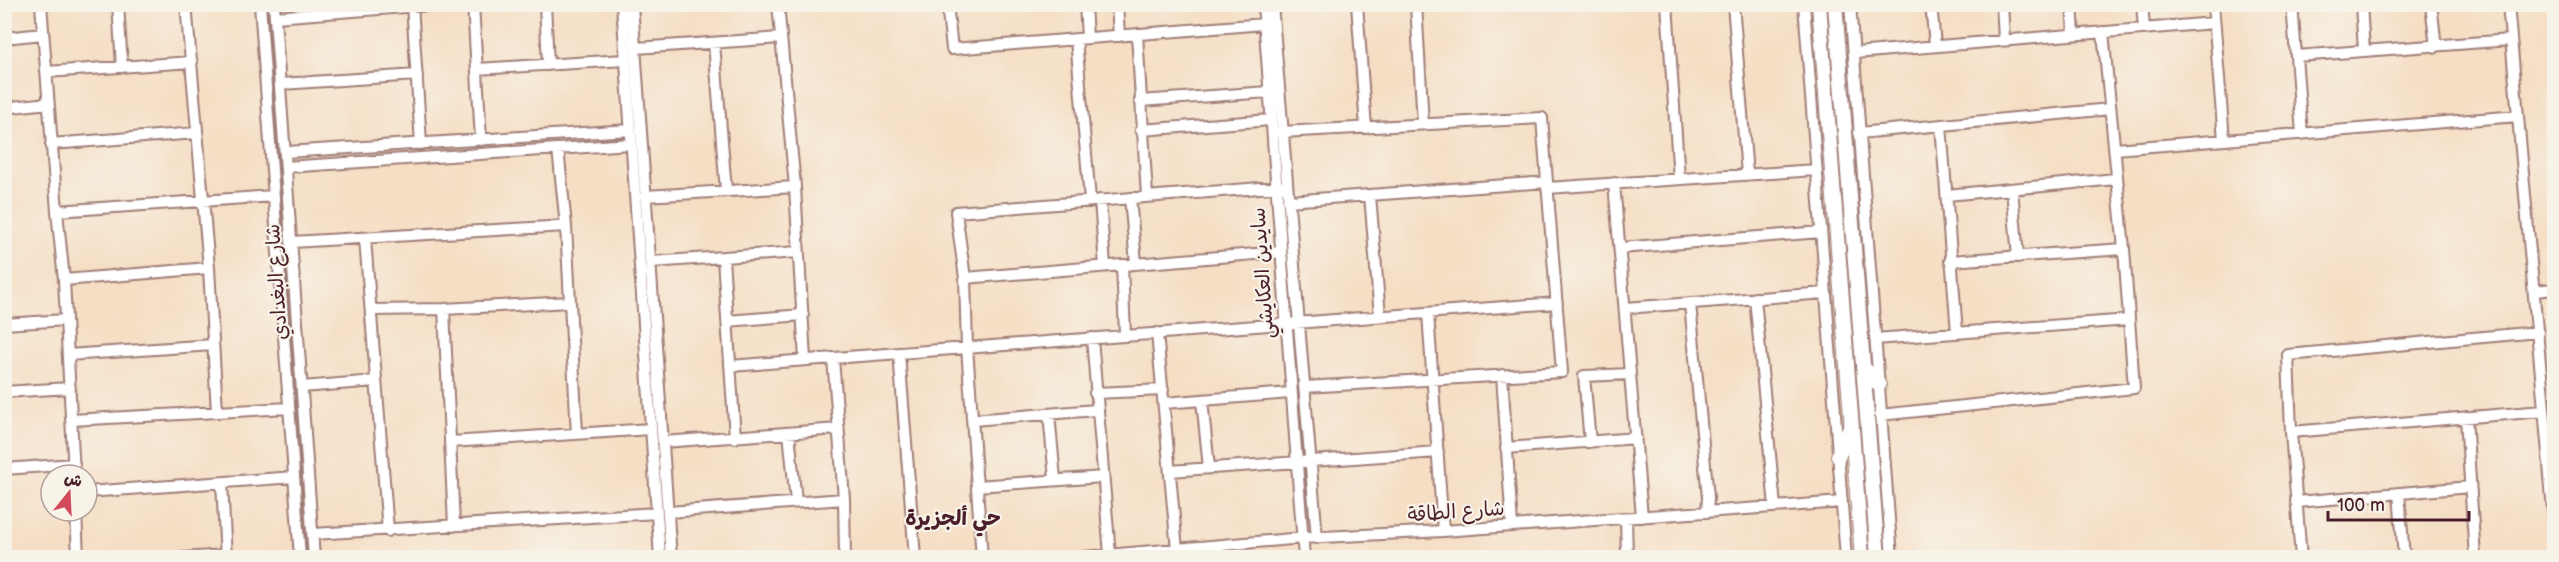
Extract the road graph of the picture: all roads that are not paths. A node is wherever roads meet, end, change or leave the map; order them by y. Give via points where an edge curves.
1 (41, 4) edge
2 (118, 4) edge
3 (186, 4) edge
4 (261, 4) edge
5 (274, 4) edge
6 (444, 4) edge
7 (473, 4) edge
8 (545, 4) edge
9 (622, 4) edge
10 (632, 4) edge
11 (778, 4) edge
12 (947, 4) edge
13 (1085, 4) edge
14 (1118, 4) edge
15 (1263, 4) edge
16 (1272, 4) edge
17 (1357, 4) edge
18 (1416, 4) edge
19 (1667, 4) edge
20 (1733, 4) edge
21 (1804, 4) edge
22 (1819, 4) edge
23 (1835, 4) edge
24 (1850, 4) edge
25 (1931, 4) edge
26 (2002, 4) edge
27 (2072, 4) edge
28 (2142, 4) edge
29 (2213, 4) edge
30 (2292, 4) edge
31 (2361, 4) edge
32 (2431, 4) edge
33 (2508, 4) edge
34 (412, 6) edge
35 (343, 8) edge
36 (275, 17) junction
37 (2214, 23) junction
38 (1264, 24) junction
39 (2144, 28) junction
40 (2103, 32) junction
41 (43, 34) junction
42 (1137, 34) junction
43 (2074, 34) junction
44 (1119, 36) junction
45 (4, 38) edge
46 (781, 38) junction
47 (1082, 38) junction
48 (2004, 39) junction
49 (2510, 40) junction
50 (714, 43) junction
51 (1270, 44) junction
52 (1935, 45) junction
53 (2436, 47) junction
54 (636, 48) junction
55 (2364, 51) junction
56 (1855, 53) junction
57 (2297, 56) junction
58 (626, 60) junction
59 (192, 62) junction
60 (548, 65) junction
61 (122, 67) junction
62 (477, 69) junction
63 (46, 72) junction
64 (417, 75) junction
65 (281, 84) junction
66 (1269, 92) junction
67 (1140, 101) junction
68 (48, 104) junction
69 (4, 108) edge
70 (2110, 109) junction
71 (1844, 112) junction
72 (1828, 115) junction
73 (2518, 116) junction
74 (1271, 120) junction
75 (1423, 124) junction
76 (1941, 125) junction
77 (1366, 128) junction
78 (1141, 129) junction
79 (630, 130) junction
80 (1281, 132) junction
81 (197, 133) junction
82 (2302, 134) junction
83 (1853, 136) junction
84 (481, 140) junction
85 (2224, 140) junction
86 (1830, 143) junction
87 (51, 144) junction
88 (421, 144) junction
89 (631, 144) junction
90 (558, 149) junction
91 (2115, 149) junction
92 (286, 152) junction
93 (286, 167) junction
94 (1816, 170) junction
95 (1747, 174) junction
96 (1679, 179) junction
97 (2116, 179) junction
98 (1614, 183) junction
99 (1547, 185) junction
100 (1280, 186) junction
101 (795, 187) junction
102 (2012, 189) junction
103 (726, 191) junction
104 (1370, 195) junction
105 (1947, 195) junction
106 (274, 196) junction
107 (645, 196) junction
108 (1147, 196) junction
109 (1130, 198) junction
110 (1095, 200) junction
111 (202, 201) junction
112 (1288, 201) junction
113 (57, 211) junction
114 (566, 226) junction
115 (1821, 232) junction
116 (365, 239) junction
117 (292, 242) junction
118 (1620, 248) junction
119 (2124, 249) junction
120 (798, 252) junction
121 (1280, 252) junction
122 (2018, 257) junction
123 (723, 258) junction
124 (1950, 261) junction
125 (651, 262) junction
126 (1136, 263) junction
127 (1122, 265) junction
128 (1105, 266) junction
129 (209, 268) junction
130 (965, 279) junction
131 (64, 280) junction
132 (2554, 289) edge
133 (2535, 291) junction
134 (647, 292) junction
135 (1826, 293) junction
136 (1755, 298) junction
137 (570, 302) junction
138 (1557, 303) junction
139 (1690, 303) junction
140 (648, 307) junction
141 (1625, 308) junction
142 (444, 309) junction
143 (371, 310) junction
144 (1428, 313) junction
145 (803, 315) junction
146 (1380, 316) junction
147 (66, 320) junction
148 (2129, 320) junction
149 (727, 321) junction
150 (1298, 322) junction
151 (1285, 323) junction
152 (4, 324) edge
153 (2538, 332) junction
154 (1157, 333) junction
155 (1957, 333) junction
156 (1125, 334) junction
157 (1092, 338) junction
158 (1875, 339) junction
159 (213, 345) junction
160 (967, 347) junction
161 (899, 352) junction
162 (68, 355) junction
163 (833, 358) junction
164 (805, 360) junction
165 (730, 366) junction
166 (1864, 368) junction
167 (2554, 372) edge
168 (2543, 373) junction
169 (1630, 374) junction
170 (1502, 375) junction
171 (1433, 379) junction
172 (376, 381) junction
173 (1879, 385) junction
174 (302, 387) junction
175 (1304, 387) junction
176 (70, 388) junction
177 (1163, 390) junction
178 (4, 392) edge
179 (1095, 393) junction
180 (1290, 393) junction
181 (1202, 400) junction
182 (1164, 404) junction
183 (289, 408) junction
184 (1096, 410) junction
185 (2544, 411) junction
186 (217, 412) junction
187 (1049, 414) junction
188 (1881, 415) junction
189 (2466, 417) junction
190 (71, 420) junction
191 (972, 420) junction
192 (1852, 423) junction
193 (651, 429) junction
194 (838, 429) junction
195 (2291, 432) junction
196 (789, 433) junction
197 (577, 434) junction
198 (291, 437) junction
199 (305, 438) junction
200 (735, 438) junction
201 (1636, 438) junction
202 (1590, 441) junction
203 (450, 442) junction
204 (663, 442) junction
205 (1506, 448) junction
206 (1438, 452) junction
207 (306, 454) junction
208 (292, 455) junction
209 (1838, 456) junction
210 (1310, 460) junction
211 (1296, 461) junction
212 (74, 463) edge
213 (1209, 468) junction
214 (4, 469) edge
215 (39, 470) edge
216 (1170, 471) junction
217 (294, 477) junction
218 (1103, 477) junction
219 (1055, 479) junction
220 (222, 483) junction
221 (977, 486) junction
222 (2470, 487) junction
223 (99, 491) edge
224 (2399, 494) junction
225 (844, 499) junction
226 (1842, 501) junction
227 (796, 502) junction
228 (2296, 502) junction
229 (1775, 507) junction
230 (662, 512) junction
231 (1707, 512) junction
232 (1642, 517) junction
233 (1626, 518) junction
234 (2554, 521) edge
235 (77, 523) edge
236 (454, 526) junction
237 (1512, 526) junction
238 (388, 531) junction
239 (1443, 531) junction
240 (313, 534) junction
241 (1303, 538) junction
242 (1317, 538) junction
243 (1177, 550) junction
244 (1110, 555) junction
245 (226, 556) edge
246 (2472, 557) edge
247 (78, 558) edge
248 (183, 558) edge
249 (300, 558) edge
250 (314, 558) edge
251 (660, 558) edge
252 (671, 558) edge
253 (845, 558) edge
254 (915, 558) edge
255 (982, 558) edge
256 (1073, 558) edge
257 (1304, 558) edge
258 (1627, 558) edge
259 (1846, 558) edge
260 (1862, 558) edge
261 (1878, 558) edge
262 (1892, 558) edge
263 (2301, 558) edge
264 (2404, 558) edge

1 - 41 street
2 - 61 street
3 - 59 street
4 - 106 street, شارع البغدادي
5 - 36 street, شارع البغدادي
6 - 34 street
7 - 62 street
8 - 60 street
9 - 58 street
10 - 54 street
11 - 46 street
12 - 47 street via 952,49
13 - 47 street
14 - 44 street
15 - 38 street, سايدين العكايشي
16 - 51 street, سايدين العكايشي
17 - 77 street
18 - 75 street
19 - 96 street
20 - 95 street
21 - 94 street
22 - 72 main road
23 - 71 main road
24 - 56 street
25 - 52 street
26 - 48 street
27 - 43 street
28 - 39 street
29 - 37 street
30 - 57 street
31 - 55 street
32 - 53 street
33 - 49 street
34 - 35 street
34 - 64 street
35 - 36 street
36 - 65 street, شارع البغدادي
37 - 39 street
37 - 85 street
38 - 42 street
38 - 51 street, سايدين العكايشي
39 - 40 street
40 - 43 street
40 - 70 street
41 - 45 street
41 - 63 street
42 - 44 street
42 - 67 street
43 - 48 street
44 - 47 street
46 - 50 street
46 - 101 street
47 - 110 street
48 - 52 street
49 - 53 street
49 - 73 street
50 - 54 street
50 - 103 street
51 - 66 street, سايدين العكايشي
51 - 80 street, سايدين العكايشي
52 - 56 street
53 - 55 street
54 - 107 street
55 - 57 street
56 - 83 street
57 - 82 street
58 - 60 street
58 - 79 street
59 - 61 street
59 - 81 street
60 - 62 street
61 - 63 street
62 - 84 street
63 - 68 street
64 - 65 street
64 - 88 street
65 - 92 street, شارع البغدادي
66 - 67 street
66 - 74 street, سايدين العكايشي
67 - 78 street
68 - 69 street
68 - 87 street
70 - 76 street
70 - 91 street
71 - 72 main road via 1836,118
71 - 83 main road
72 - 86 main road
73 - 82 street
73 - 133 street
74 - 78 street
74 - 100 street, سايدين العكايشي
75 - 77 street
75 - 99 street via 1542,118
76 - 83 street
76 - 105 street
77 - 80 street
78 - 108 street
79 - 84 street
79 - 89 street
80 - 100 street, سايدين العكايشي
81 - 87 street
81 - 111 street
82 - 85 street
83 - 86 main road via 1837,137
83 - 158 street
83 - 166 main road
84 - 88 street
85 - 91 street
86 - 192 main road
87 - 113 street
88 - 92 street
89 - 90 street
89 - 134 street
90 - 93 street
90 - 114 street
91 - 97 street
92 - 93 street, شارع البغدادي
93 - 117 street, شارع البغدادي
94 - 95 street
94 - 115 street
95 - 96 street
96 - 98 street
97 - 102 street
97 - 119 street
98 - 99 street
98 - 118 street
99 - 104 street
99 - 138 street
100 - 108 street
100 - 112 street, سايدين العكايشي
100 - 121 street, سايدين العكايشي
101 - 103 street
101 - 120 street
102 - 105 street
102 - 122 street
103 - 107 street
104 - 112 street
104 - 146 street
105 - 124 street
106 - 111 street
106 - 183 street, شارع البغدادي
107 - 125 street
108 - 109 street
109 - 110 street
109 - 126 street
110 - 128 street
110 - 130 street via 956,212
111 - 113 street
111 - 129 street
112 - 150 street, سايدين العكايشي
113 - 131 street
114 - 116 street
114 - 137 street
115 - 118 street
115 - 135 street
116 - 117 street
116 - 143 street
117 - 174 street, شارع البغدادي
118 - 141 street
119 - 122 street
119 - 148 street
120 - 123 street
120 - 145 street
121 - 126 street
121 - 151 street, سايدين العكايشي
122 - 124 street
123 - 125 street
123 - 149 street
124 - 155 street
125 - 134 street
126 - 127 street
127 - 128 street
127 - 156 street
128 - 130 street
129 - 131 street
129 - 159 street
130 - 160 street
131 - 147 street
132 - 133 street
133 - 153 street
134 - 140 street
135 - 136 street
135 - 209 street
136 - 139 street
136 - 229 street
137 - 142 street
137 - 197 street
138 - 144 street
138 - 170 street via 1562,372
139 - 141 street
139 - 231 street
140 - 193 street
140 - 204 street
141 - 169 street
142 - 143 street
142 - 203 street
143 - 172 street
144 - 146 street
144 - 171 street
145 - 149 street
145 - 164 street
146 - 150 street
147 - 152 street
147 - 162 street
148 - 155 street
148 - 188 street via 2134,388
149 - 165 street
150 - 151 street
150 - 175 street, سايدين العكايشي
151 - 154 street
151 - 180 street, سايدين العكايشي
153 - 168 street
153 - 195 street via 2288,355
154 - 156 street
154 - 177 street
155 - 158 street
156 - 157 street
157 - 160 street
157 - 179 street
158 - 173 street
159 - 162 street
159 - 186 street
160 - 161 street
160 - 191 street
161 - 163 street
161 - 254 street
162 - 176 street
163 - 164 street
163 - 194 street
164 - 165 street
165 - 200 street
166 - 173 main road
166 - 261 main road
167 - 168 street
168 - 185 street
169 - 201 street
169 - 202 street via 1584,376
170 - 171 street
170 - 205 street
171 - 175 street
171 - 206 street
172 - 174 street
172 - 238 street
173 - 188 street
174 - 199 street, شارع البغدادي
175 - 210 street, سايدين العكايشي
176 - 178 street
176 - 190 street
177 - 179 street
177 - 182 street
179 - 184 street
180 - 181 street
180 - 211 street, سايدين العكايشي
181 - 182 street
181 - 213 street
182 - 216 street
183 - 186 street
183 - 198 street, شارع البغدادي
184 - 187 street
184 - 218 street
185 - 189 street
185 - 234 street
186 - 190 street
187 - 191 street
187 - 219 street
188 - 262 street
189 - 195 street
189 - 222 street
190 - 212 street
191 - 221 street
192 - 209 main road
192 - 260 main road
193 - 197 street
193 - 230 street
194 - 196 street
194 - 225 street
195 - 228 street
196 - 200 street
196 - 227 street
197 - 203 street
198 - 199 street via 298,441
198 - 208 street, شارع البغدادي
199 - 207 street, شارع البغدادي
200 - 204 street
201 - 202 street
201 - 232 street
202 - 205 street
203 - 236 street
204 - 230 street
205 - 237 street
206 - 210 street
206 - 239 street
207 - 208 street via 298,450
207 - 240 street, شارع البغدادي
208 - 217 street, شارع البغدادي
209 - 226 street
210 - 211 street
210 - 242 street, سايدين العكايشي
211 - 213 street
211 - 241 street, سايدين العكايشي
213 - 216 street
214 - 215 street
216 - 243 street
217 - 220 street
217 - 249 street, شارع البغدادي
218 - 219 street
218 - 244 street
219 - 221 street
220 - 223 street
220 - 245 street
221 - 255 street
222 - 224 street
222 - 246 street
224 - 228 street
224 - 264 street
225 - 227 street
225 - 253 street
226 - 229 street, شارع الطاقة
226 - 259 street
227 - 230 street
228 - 263 street
229 - 231 street, شارع الطاقة
230 - 236 street
230 - 251 street
230 - 252 street
231 - 232 street, شارع الطاقة
232 - 233 street, شارع الطاقة
233 - 237 street, شارع الطاقة
233 - 258 street
235 - 247 street
236 - 238 street
237 - 239 street, شارع الطاقة
238 - 240 street
239 - 242 street, شارع الطاقة
240 - 250 street, شارع البغدادي
241 - 242 street, شارع الطاقة
241 - 243 street, شارع الطاقة
241 - 257 street, سايدين العكايشي
243 - 244 street, شارع الطاقة
244 - 256 street, شارع الطاقة
245 - 248 street

